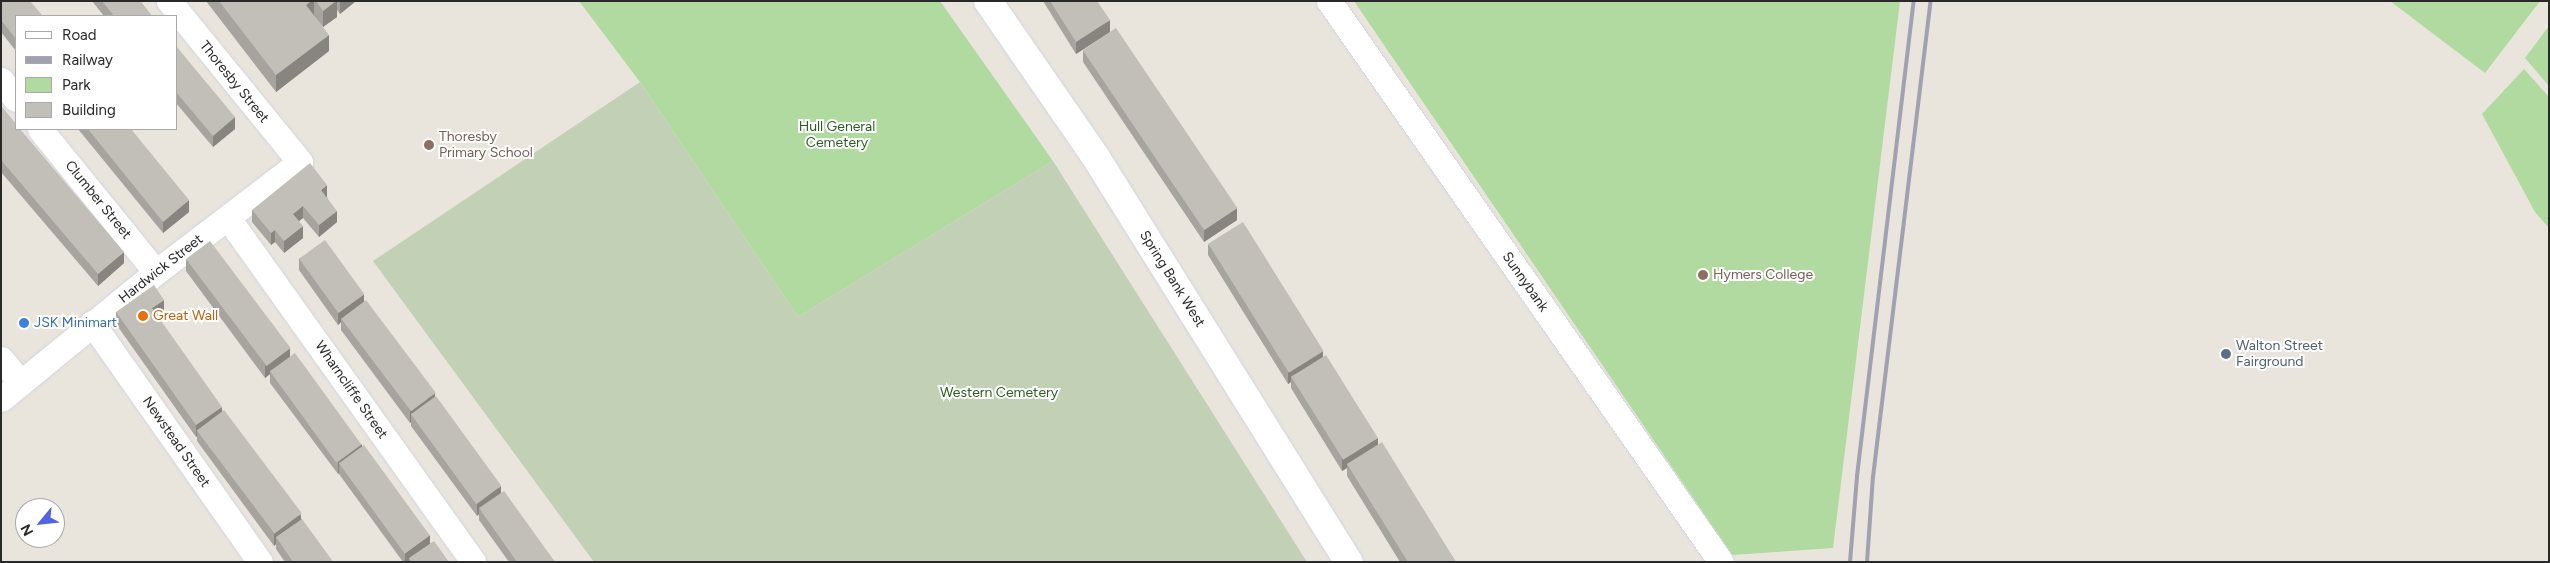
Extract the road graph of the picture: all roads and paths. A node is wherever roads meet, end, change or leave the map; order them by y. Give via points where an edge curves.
1 (169, 1) edge
2 (988, 1) edge
3 (1329, 1) edge
4 (1, 80) edge
5 (15, 98) edge
6 (41, 130) edge
7 (300, 162) joint
8 (228, 218) junction
9 (156, 272) junction
10 (92, 323) junction
11 (1, 359) edge
12 (21, 383) junction
13 (1, 399) edge
14 (260, 562) edge
15 (473, 562) edge
16 (1349, 562) edge
17 (1721, 562) edge

1 - 7 street, Thoresby Street
2 - 16 street, Spring Bank West via 1095,156
3 - 17 street, Sunnybank
4 - 5 street
6 - 9 street, Clumber Street
7 - 8 street, Hardwick Street
8 - 9 street, Hardwick Street
8 - 15 street, Wharncliffe Street
9 - 10 street, Hardwick Street
10 - 12 street, Hardwick Street
10 - 14 street, Newstead Street
11 - 12 street
12 - 13 street, Hardwick Street

